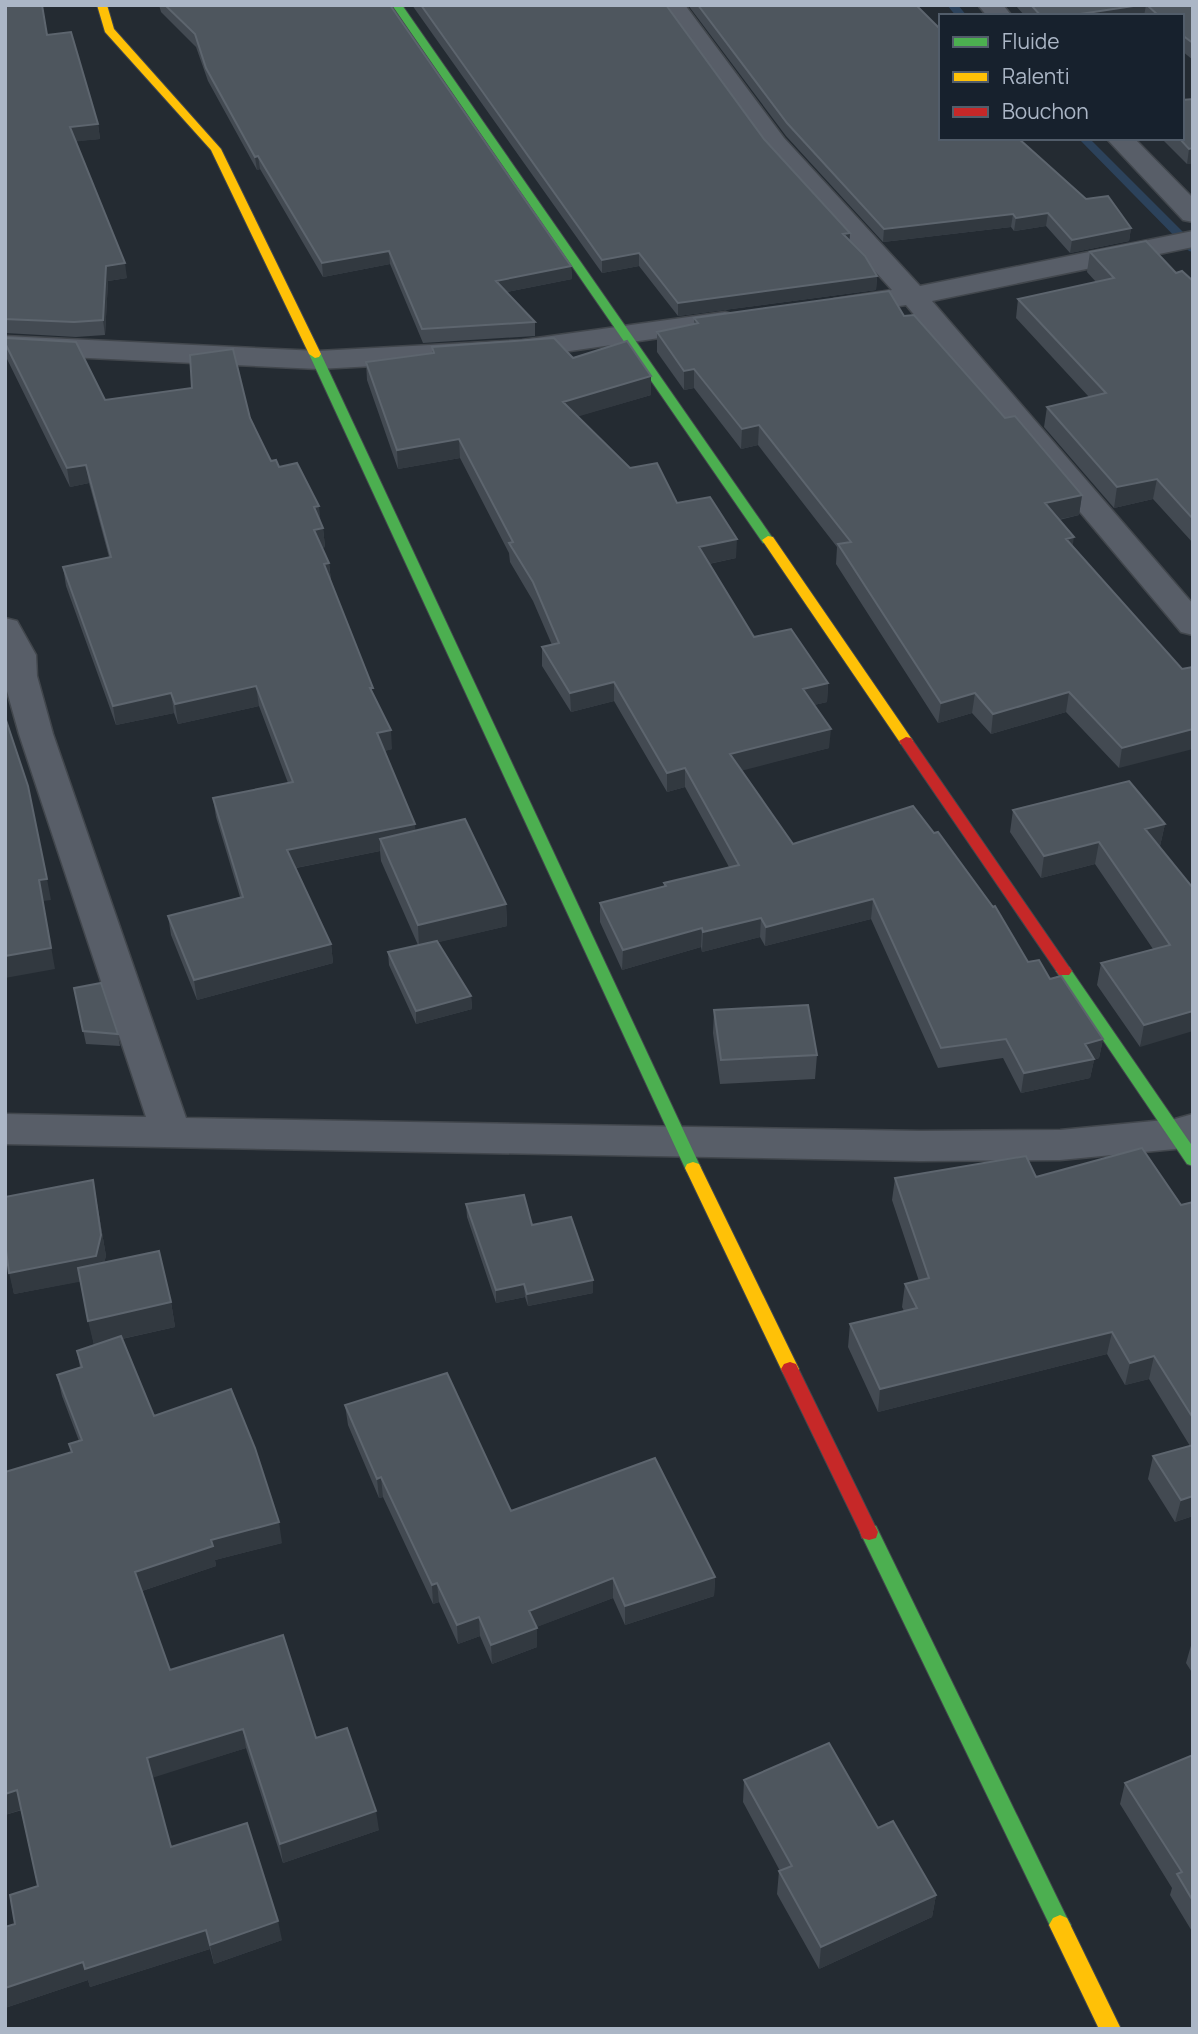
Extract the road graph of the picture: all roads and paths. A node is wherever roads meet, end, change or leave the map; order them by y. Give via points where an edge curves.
1 (102, 5) edge
2 (397, 5) edge
3 (672, 5) edge
4 (1121, 140) edge
5 (1193, 214) edge
6 (1193, 239) edge
7 (913, 296) junction
8 (818, 309) edge
9 (750, 318) edge
10 (628, 335) junction
11 (5, 345) edge
12 (318, 360) junction
13 (1193, 625) edge
14 (5, 628) edge
15 (5, 1129) edge
16 (171, 1132) junction
17 (680, 1141) junction
18 (1187, 1141) edge
19 (1111, 2029) edge

1 - 12 street via 108,30 216,149
2 - 10 street
3 - 7 street via 775,144
4 - 5 street
6 - 7 street
7 - 8 street
7 - 13 street
9 - 10 street
10 - 12 street via 522,349
10 - 18 street
11 - 12 street
12 - 17 street
14 - 16 street via 19,655 36,734
15 - 16 street
16 - 17 street
17 - 18 street via 920,1146
17 - 19 street

